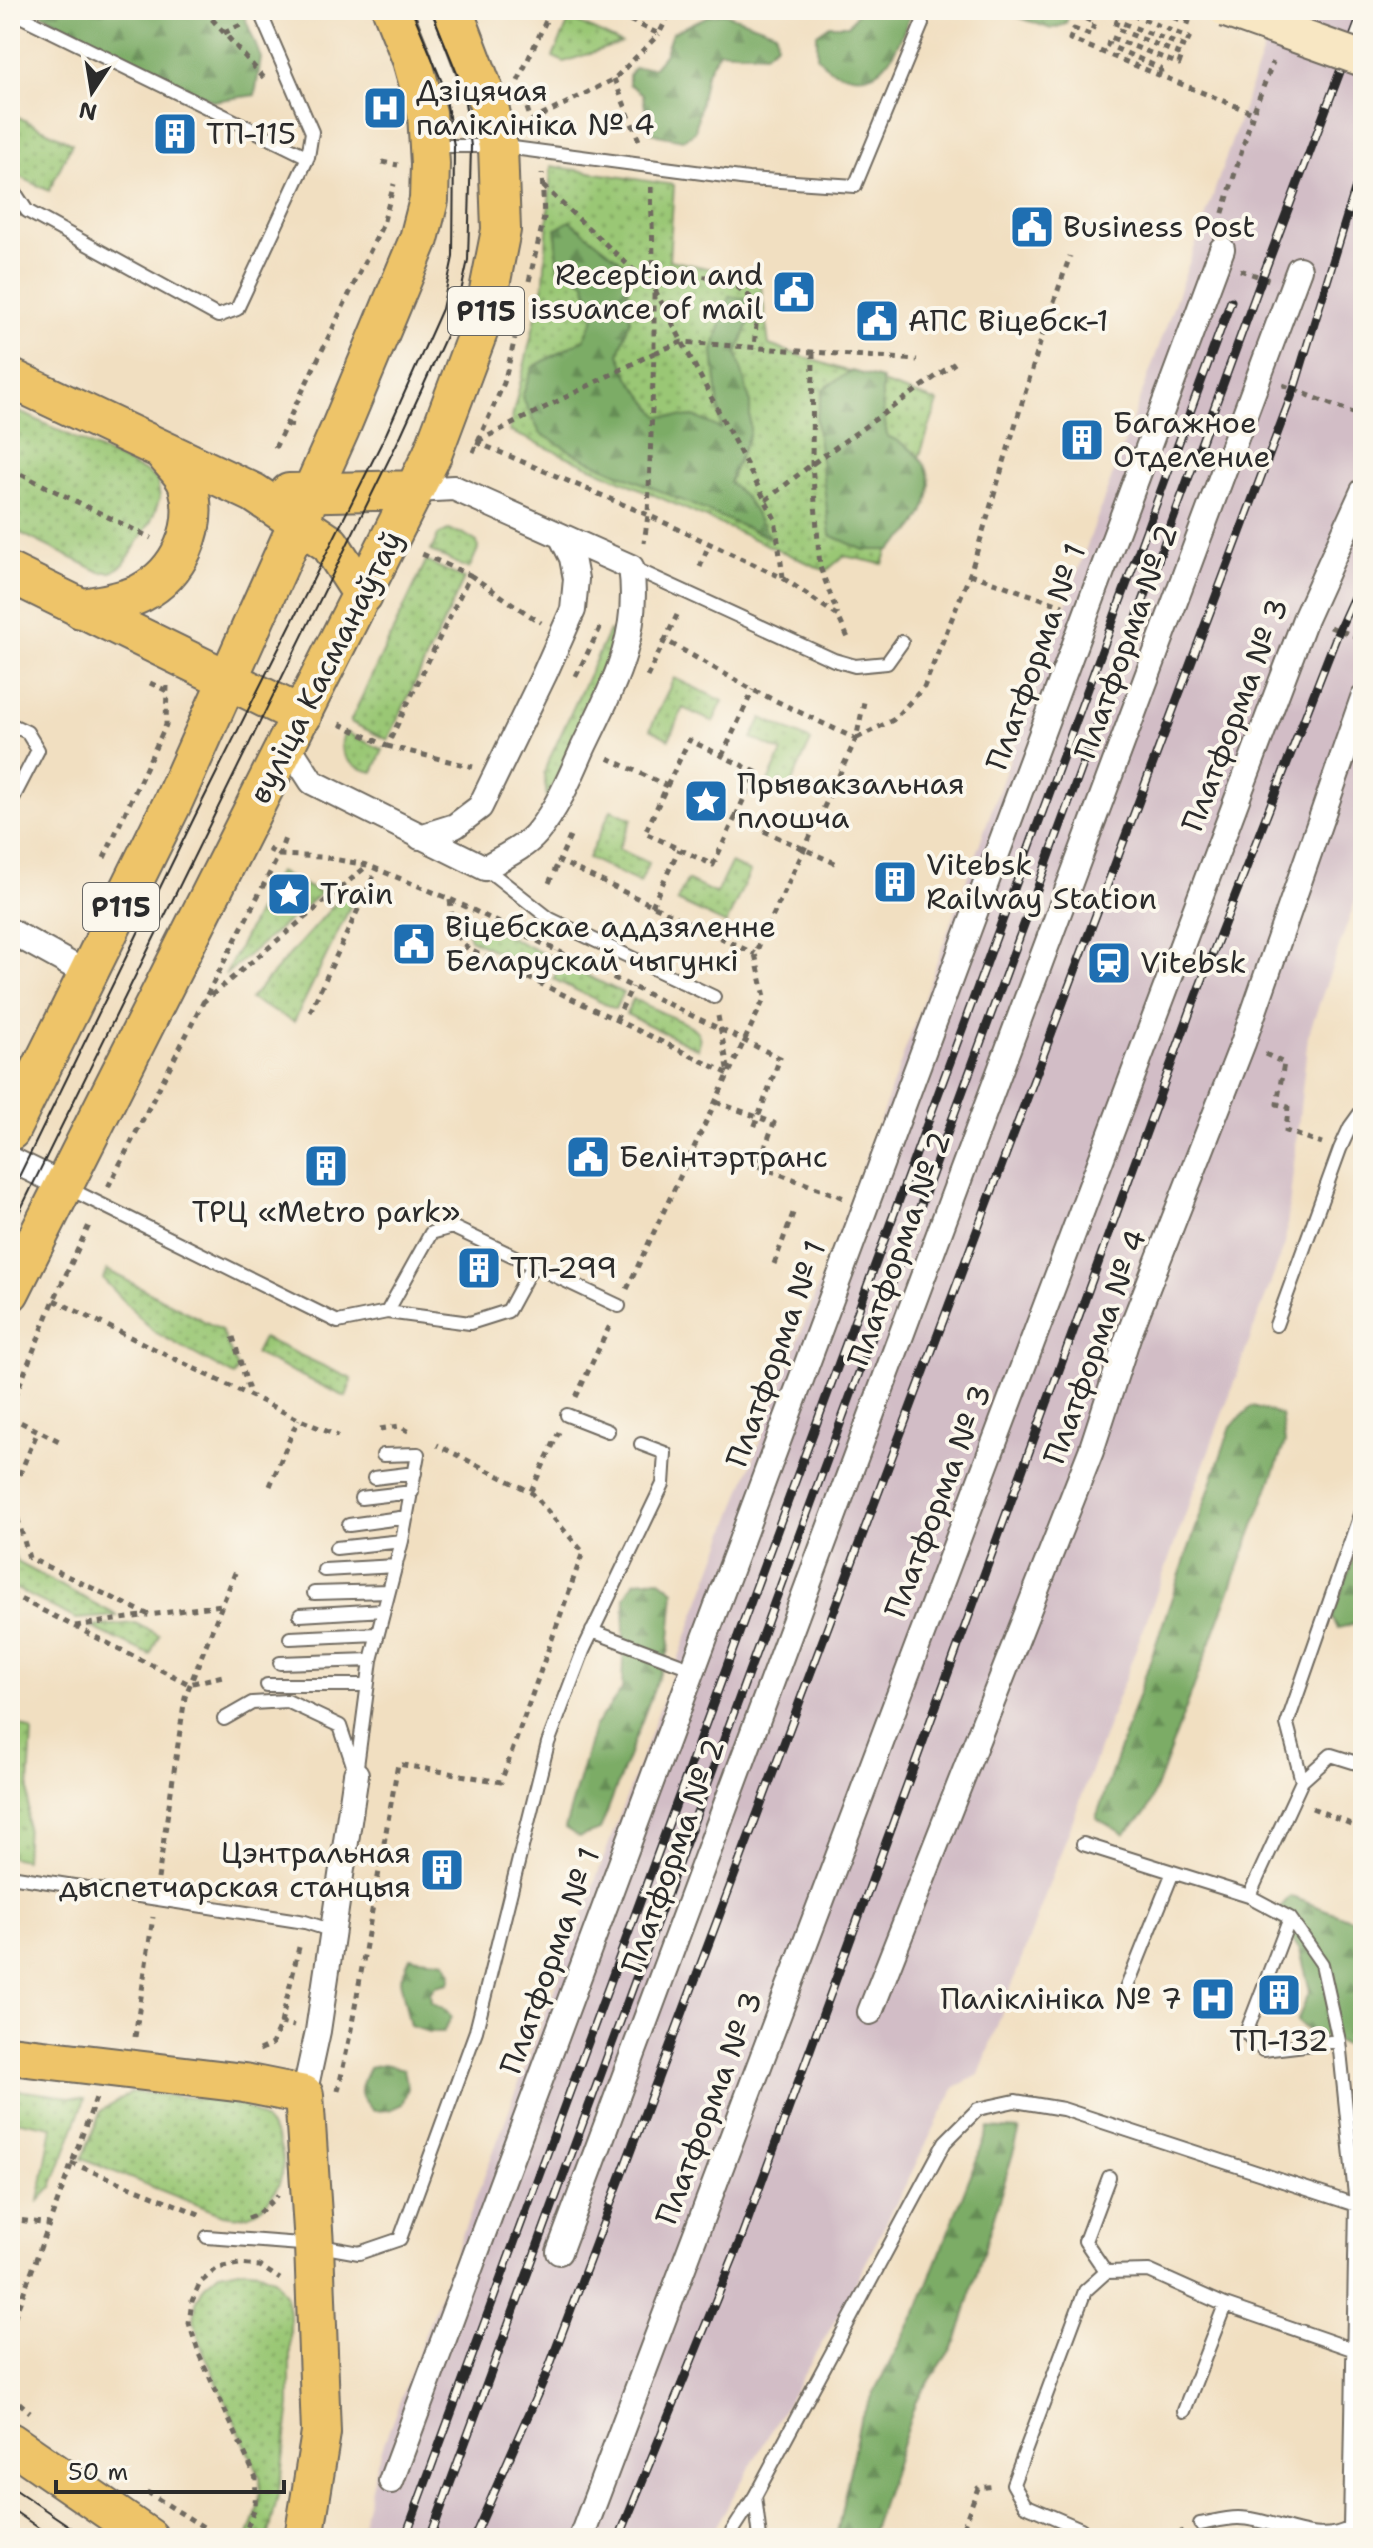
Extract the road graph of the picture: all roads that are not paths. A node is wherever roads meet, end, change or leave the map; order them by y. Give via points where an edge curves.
1 (259, 10) edge
2 (392, 10) edge
3 (453, 10) edge
4 (1226, 10) edge
5 (10, 11) edge
6 (922, 24) dead end
7 (1363, 59) edge
8 (498, 146) junction
9 (409, 154) junction
10 (308, 157) junction
11 (10, 185) edge
12 (1220, 255) road end
13 (1296, 279) road end
14 (10, 378) edge
15 (161, 450) junction
16 (432, 455) junction
17 (454, 488) junction
18 (414, 490) junction
19 (1363, 491) edge
20 (305, 508) junction
21 (561, 536) junction
22 (631, 567) junction
23 (10, 573) edge
24 (363, 595) junction
25 (81, 609) junction
26 (902, 642) dead end
27 (227, 680) junction
28 (1363, 698) edge
29 (10, 724) edge
30 (295, 731) junction
31 (10, 804) edge
32 (420, 837) junction
33 (485, 868) junction
34 (10, 931) edge
35 (88, 974) junction
36 (714, 997) road end
37 (1363, 1109) edge
38 (10, 1131) edge
39 (10, 1159) edge
40 (63, 1185) junction
41 (533, 1265) junction
42 (10, 1292) edge
43 (619, 1306) road end
44 (387, 1312) junction
45 (1276, 1325) dead end
46 (567, 1415) road end
47 (608, 1431) dead end
48 (641, 1444) dead end
49 (383, 1455) dead end
50 (415, 1473) junction
51 (374, 1478) dead end
52 (412, 1492) junction
53 (361, 1498) dead end
54 (1363, 1506) edge
55 (407, 1517) junction
56 (349, 1525) dead end
57 (402, 1541) junction
58 (336, 1548) dead end
59 (396, 1566) junction
60 (324, 1570) dead end
61 (389, 1591) junction
62 (314, 1593) dead end
63 (384, 1610) junction
64 (300, 1615) dead end
65 (592, 1631) junction
66 (377, 1634) junction
67 (290, 1638) dead end
68 (371, 1660) junction
69 (280, 1663) dead end
70 (693, 1669) junction
71 (267, 1685) dead end
72 (367, 1685) junction
73 (224, 1719) dead end
74 (1363, 1765) edge
75 (356, 1774) junction
76 (1302, 1781) junction
77 (1083, 1844) dead end
78 (1173, 1872) junction
79 (10, 1876) edge
80 (1249, 1896) junction
81 (1290, 1918) junction
82 (333, 1931) junction
83 (1122, 1999) dead end
84 (870, 2012) dead end
85 (1339, 2041) junction
86 (10, 2055) edge
87 (321, 2095) junction
88 (1109, 2177) dead end
89 (1356, 2205) junction
90 (207, 2237) dead end
91 (314, 2245) junction
92 (559, 2252) dead end
93 (1106, 2272) junction
94 (1225, 2305) junction
95 (1352, 2349) junction
96 (1184, 2411) dead end
97 (10, 2442) edge
98 (391, 2481) dead end
99 (755, 2496) junction
100 (1200, 2524) dead end
101 (1081, 2529) dead end
102 (149, 2538) edge
103 (304, 2538) edge
104 (581, 2538) edge
105 (728, 2538) edge
106 (760, 2538) edge

1 - 10 lane via 312,132
2 - 9 main road, Р115 via 427,113
3 - 8 main road, вуліца Касманаўтаў / Р115 via 488,102
4 - 7 main road, bridge
5 - 10 lane
6 - 8 lane via 855,186 748,179
8 - 9 lane
8 - 16 main road, вуліца Касманаўтаў / Р115 via 501,230 495,271 480,329
9 - 20 main road, Р115 via 429,200 419,239
10 - 11 lane via 237,309 218,316 27,211
12 - 70 street, Платформа № 1
13 - 92 street, Платформа № 2
14 - 15 main road
15 - 20 main road via 254,493
15 - 25 main road via 188,484 192,511 182,553 164,578 139,594
16 - 17 street
16 - 18 main road, вуліца Касманаўтаў / Р115
17 - 18 street
17 - 21 street
18 - 20 main road
18 - 24 main road, вуліца Касманаўтаў / Р115
19 - 104 street, Платформа № 3 via 1305,619
20 - 24 main road
20 - 27 main road, Р115
21 - 22 street
21 - 32 street via 576,579 573,610 544,675 480,807 455,826
22 - 26 lane via 855,666 887,663
22 - 33 street via 633,624 622,668 558,803 534,837
23 - 25 main road
24 - 30 main road, вуліца Касманаўтаў / Р115
25 - 27 main road
27 - 30 main road
27 - 35 main road, Р115
28 - 84 street, Платформа № 4 via 1243,1043 1128,1337 1091,1451
29 - 31 lane via 27,732 38,750
30 - 32 street via 312,782
30 - 40 main road, вуліца Касманаўтаў / Р115
32 - 33 street
33 - 36 lane via 550,919
34 - 35 street
35 - 38 main road, Р115
37 - 45 lane via 1340,1149
39 - 40 street
40 - 42 main road, вуліца Касманаўтаў / Р115
40 - 44 lane via 338,1322
41 - 43 lane
41 - 44 lane via 508,1311 470,1323
41 - 44 lane via 452,1227 431,1233
46 - 47 lane
48 - 65 lane via 665,1453 663,1484
49 - 50 lane via 418,1454
50 - 51 lane
50 - 52 lane
52 - 53 lane
52 - 55 lane
54 - 76 lane via 1287,1724
55 - 56 lane
55 - 57 lane
57 - 58 lane
57 - 59 lane
59 - 60 lane
59 - 61 lane
61 - 62 lane
61 - 63 lane
63 - 64 lane
63 - 66 lane
65 - 70 lane
65 - 91 lane via 548,1743 476,2031 400,2239 359,2253
66 - 67 lane
66 - 68 lane
68 - 69 lane
68 - 72 lane
70 - 98 street, Платформа № 1
71 - 72 lane
72 - 75 lane
73 - 75 lane via 252,1703 287,1701 340,1726
74 - 76 lane via 1331,1755
75 - 82 street
76 - 80 lane
77 - 78 lane
78 - 80 lane
78 - 83 lane
79 - 82 lane via 305,1922
80 - 81 lane
81 - 85 lane via 1322,1964
81 - 85 lane via 1246,2033 1263,2050
82 - 87 street via 318,2031
85 - 89 lane
86 - 87 main road
87 - 91 main road
88 - 93 lane via 1085,2241
89 - 95 lane
89 - 99 lane via 1063,2109 1015,2101 978,2109 945,2142
90 - 91 lane
91 - 103 main road via 321,2433
93 - 94 lane via 1149,2271
93 - 101 lane via 1085,2291 1013,2484 1025,2505
94 - 95 lane
94 - 96 lane
95 - 100 lane via 1350,2528 1337,2535 1318,2535 1239,2518
97 - 102 main road
99 - 105 lane
99 - 106 lane

